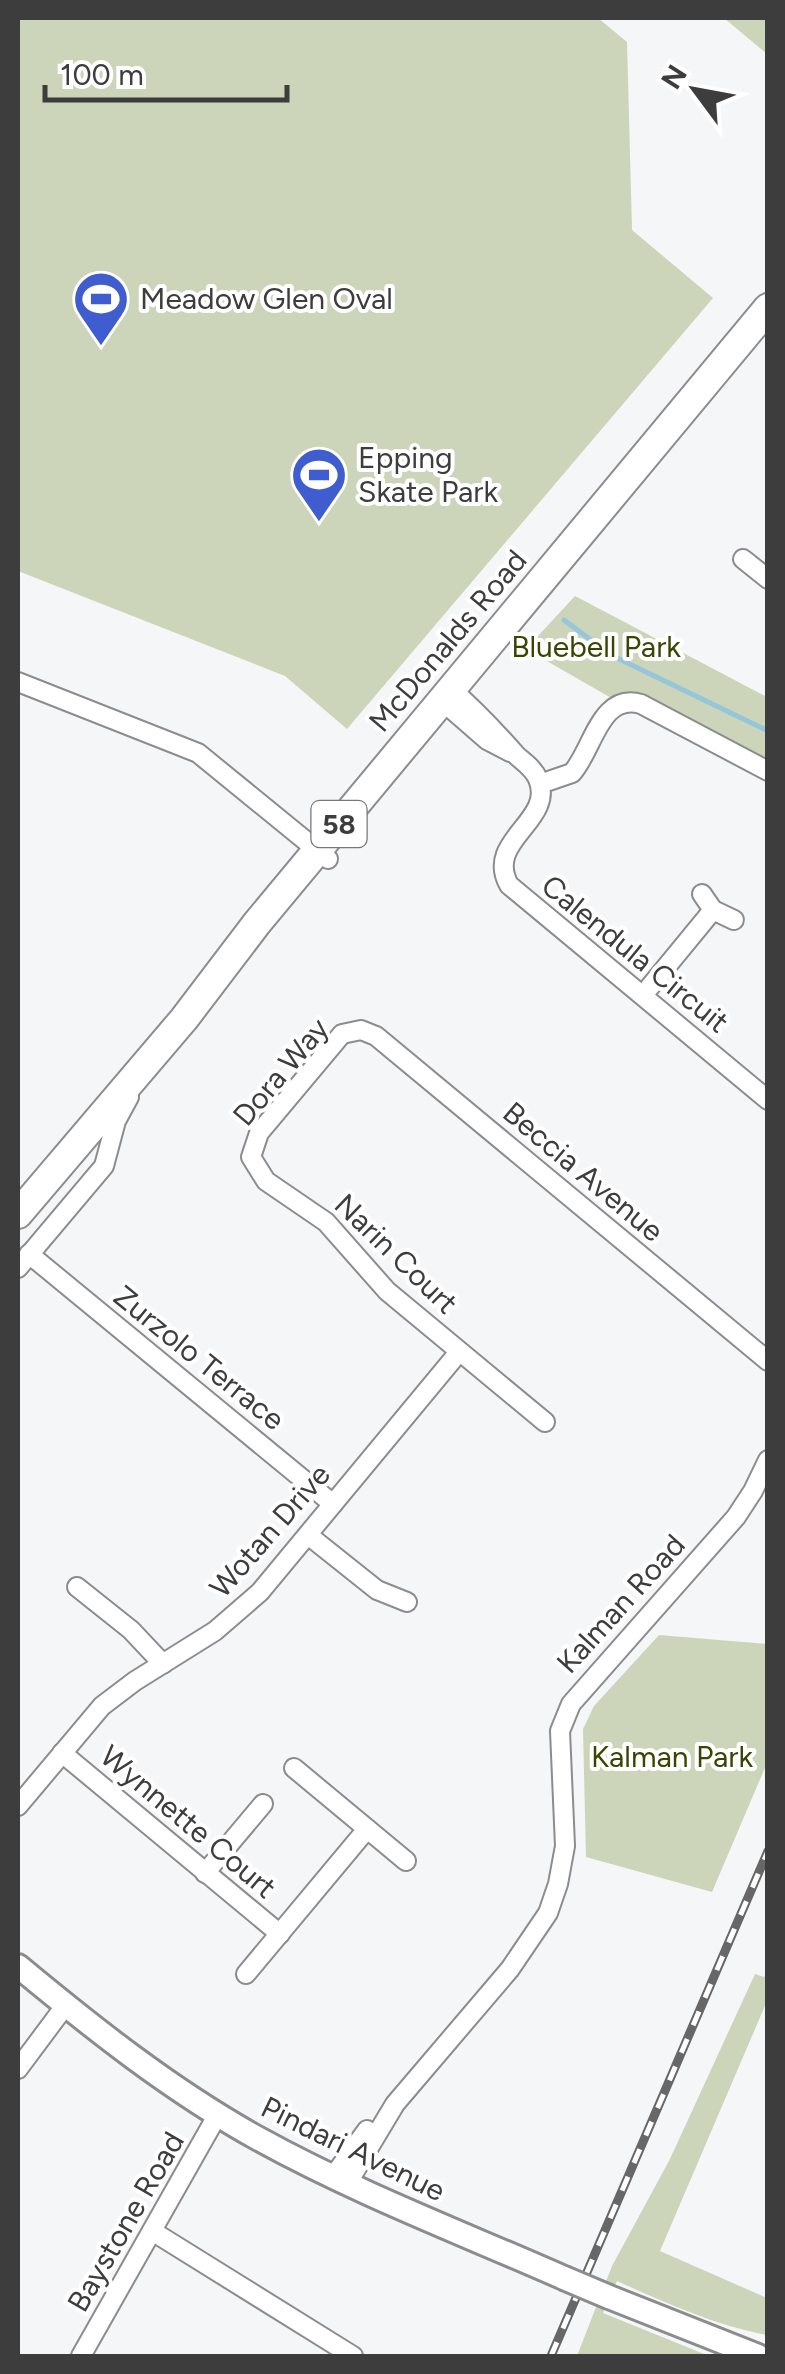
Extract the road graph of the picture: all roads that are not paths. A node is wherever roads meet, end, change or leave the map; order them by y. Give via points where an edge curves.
1 (768, 308) edge
2 (768, 334) edge
3 (744, 559) dead end
4 (768, 579) edge
5 (18, 682) edge
6 (452, 699) junction
7 (768, 771) edge
8 (540, 784) junction
9 (323, 855) junction
10 (734, 920) dead end
11 (644, 994) junction
12 (360, 1030) joint
13 (164, 1042) junction
14 (768, 1100) edge
15 (252, 1157) joint
16 (18, 1214) edge
17 (23, 1261) edge
18 (459, 1352) junction
19 (768, 1361) edge
20 (545, 1422) dead end
21 (768, 1460) edge
22 (333, 1504) junction
23 (308, 1535) junction
24 (77, 1586) dead end
25 (407, 1602) dead end
26 (164, 1664) junction
27 (62, 1753) junction
28 (294, 1768) dead end
29 (263, 1804) dead end
30 (18, 1806) edge
31 (368, 1829) junction
32 (406, 1860) dead end
33 (205, 1873) junction
34 (280, 1934) junction
35 (18, 1966) edge
36 (246, 1974) dead end
37 (65, 2006) junction
38 (18, 2070) edge
39 (218, 2114) junction
40 (340, 2181) junction
41 (152, 2231) junction
42 (694, 2332) junction
43 (768, 2348) edge
44 (80, 2356) edge
45 (353, 2356) edge
46 (758, 2356) edge

1 - 6 main road, McDonalds Road / 58
2 - 6 main road, McDonalds Road / 58
3 - 4 street
5 - 9 street via 198,753
6 - 8 street via 497,730
6 - 9 main road, McDonalds Road / 58
7 - 8 street via 626,702 610,710 572,774
8 - 11 street, Calendula Circuit via 536,810 506,850 506,879
9 - 13 main road, McDonalds Road / 58
10 - 11 street via 708,902
11 - 14 street, Calendula Circuit
12 - 15 street, Dora Way via 338,1038 259,1133
12 - 19 street, Beccia Avenue via 376,1036
13 - 16 main road, McDonalds Road / 58
13 - 17 street, McDonalds Road via 116,1121 104,1166
15 - 18 street, Narin Court via 266,1181 326,1222 373,1278
17 - 22 street, Zurzolo Terrace
18 - 20 street, Narin Court
18 - 22 street, Wotan Drive
21 - 40 street, Kalman Road via 746,1504 570,1704 560,1731 565,1846 553,1902 528,1947 360,2138
22 - 23 street, Wotan Drive
23 - 25 street via 377,1590
23 - 26 street, Wotan Drive via 246,1606
24 - 26 street
26 - 27 street, Wotan Drive via 102,1706
27 - 30 street, Wotan Drive
27 - 33 street, Wynnette Court
28 - 31 street
29 - 33 street
31 - 32 street
31 - 34 street, Wynnette Court
33 - 34 street, Wynnette Court
34 - 36 street, Wynnette Court
35 - 37 street, Pindari Avenue
37 - 38 street
37 - 39 street, Pindari Avenue
39 - 40 street, Pindari Avenue
39 - 41 street, Baystone Road
40 - 42 street, Pindari Avenue, bridge
41 - 44 street, Baystone Road
41 - 45 street
42 - 43 street, Pindari Avenue
42 - 46 street, Pindari Avenue

